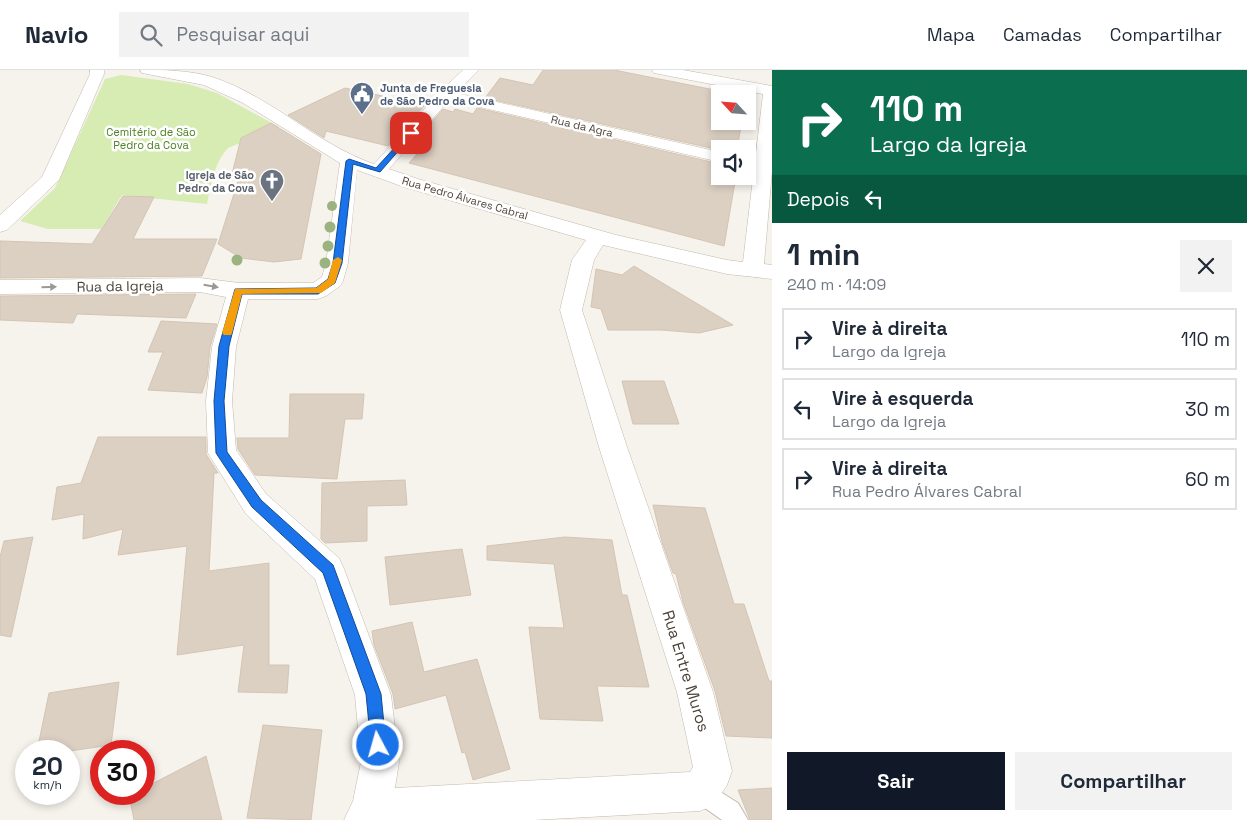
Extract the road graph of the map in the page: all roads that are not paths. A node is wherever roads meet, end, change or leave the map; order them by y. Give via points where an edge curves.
1 (97, 70) edge
2 (147, 70) edge
3 (472, 70) edge
4 (659, 70) edge
5 (772, 91) edge
6 (445, 95) junction
7 (711, 155) edge
8 (349, 161) junction
9 (756, 165) edge
10 (377, 171) junction
11 (755, 185) edge
12 (0, 226) edge
13 (598, 237) junction
14 (753, 270) junction
15 (772, 272) edge
16 (0, 288) edge
17 (239, 291) junction
18 (700, 791) junction
19 (368, 814) edge
20 (736, 820) edge

1 - 12 street via 50,180
2 - 8 street, Rua Pedro Álvares Cabral via 208,81 249,100
3 - 6 street
4 - 5 street
5 - 9 street
6 - 7 street, Rua da Agra
6 - 10 street
8 - 10 street, Rua Pedro Álvares Cabral
8 - 17 street, Rua da Igreja via 332,281 318,291
10 - 13 street, Rua Pedro Álvares Cabral
11 - 14 street
13 - 14 street, Rua Pedro Álvares Cabral
13 - 18 street, Rua Entre Muros via 583,260 571,310 695,692 713,771
14 - 15 street, Rua Pedro Álvares Cabral
16 -> 17 street, Rua da Igreja via 200,284
17 - 19 street via 224,346 219,401 222,453 256,504 328,569 373,694 380,762
18 - 19 street
18 - 20 lane via 730,811

